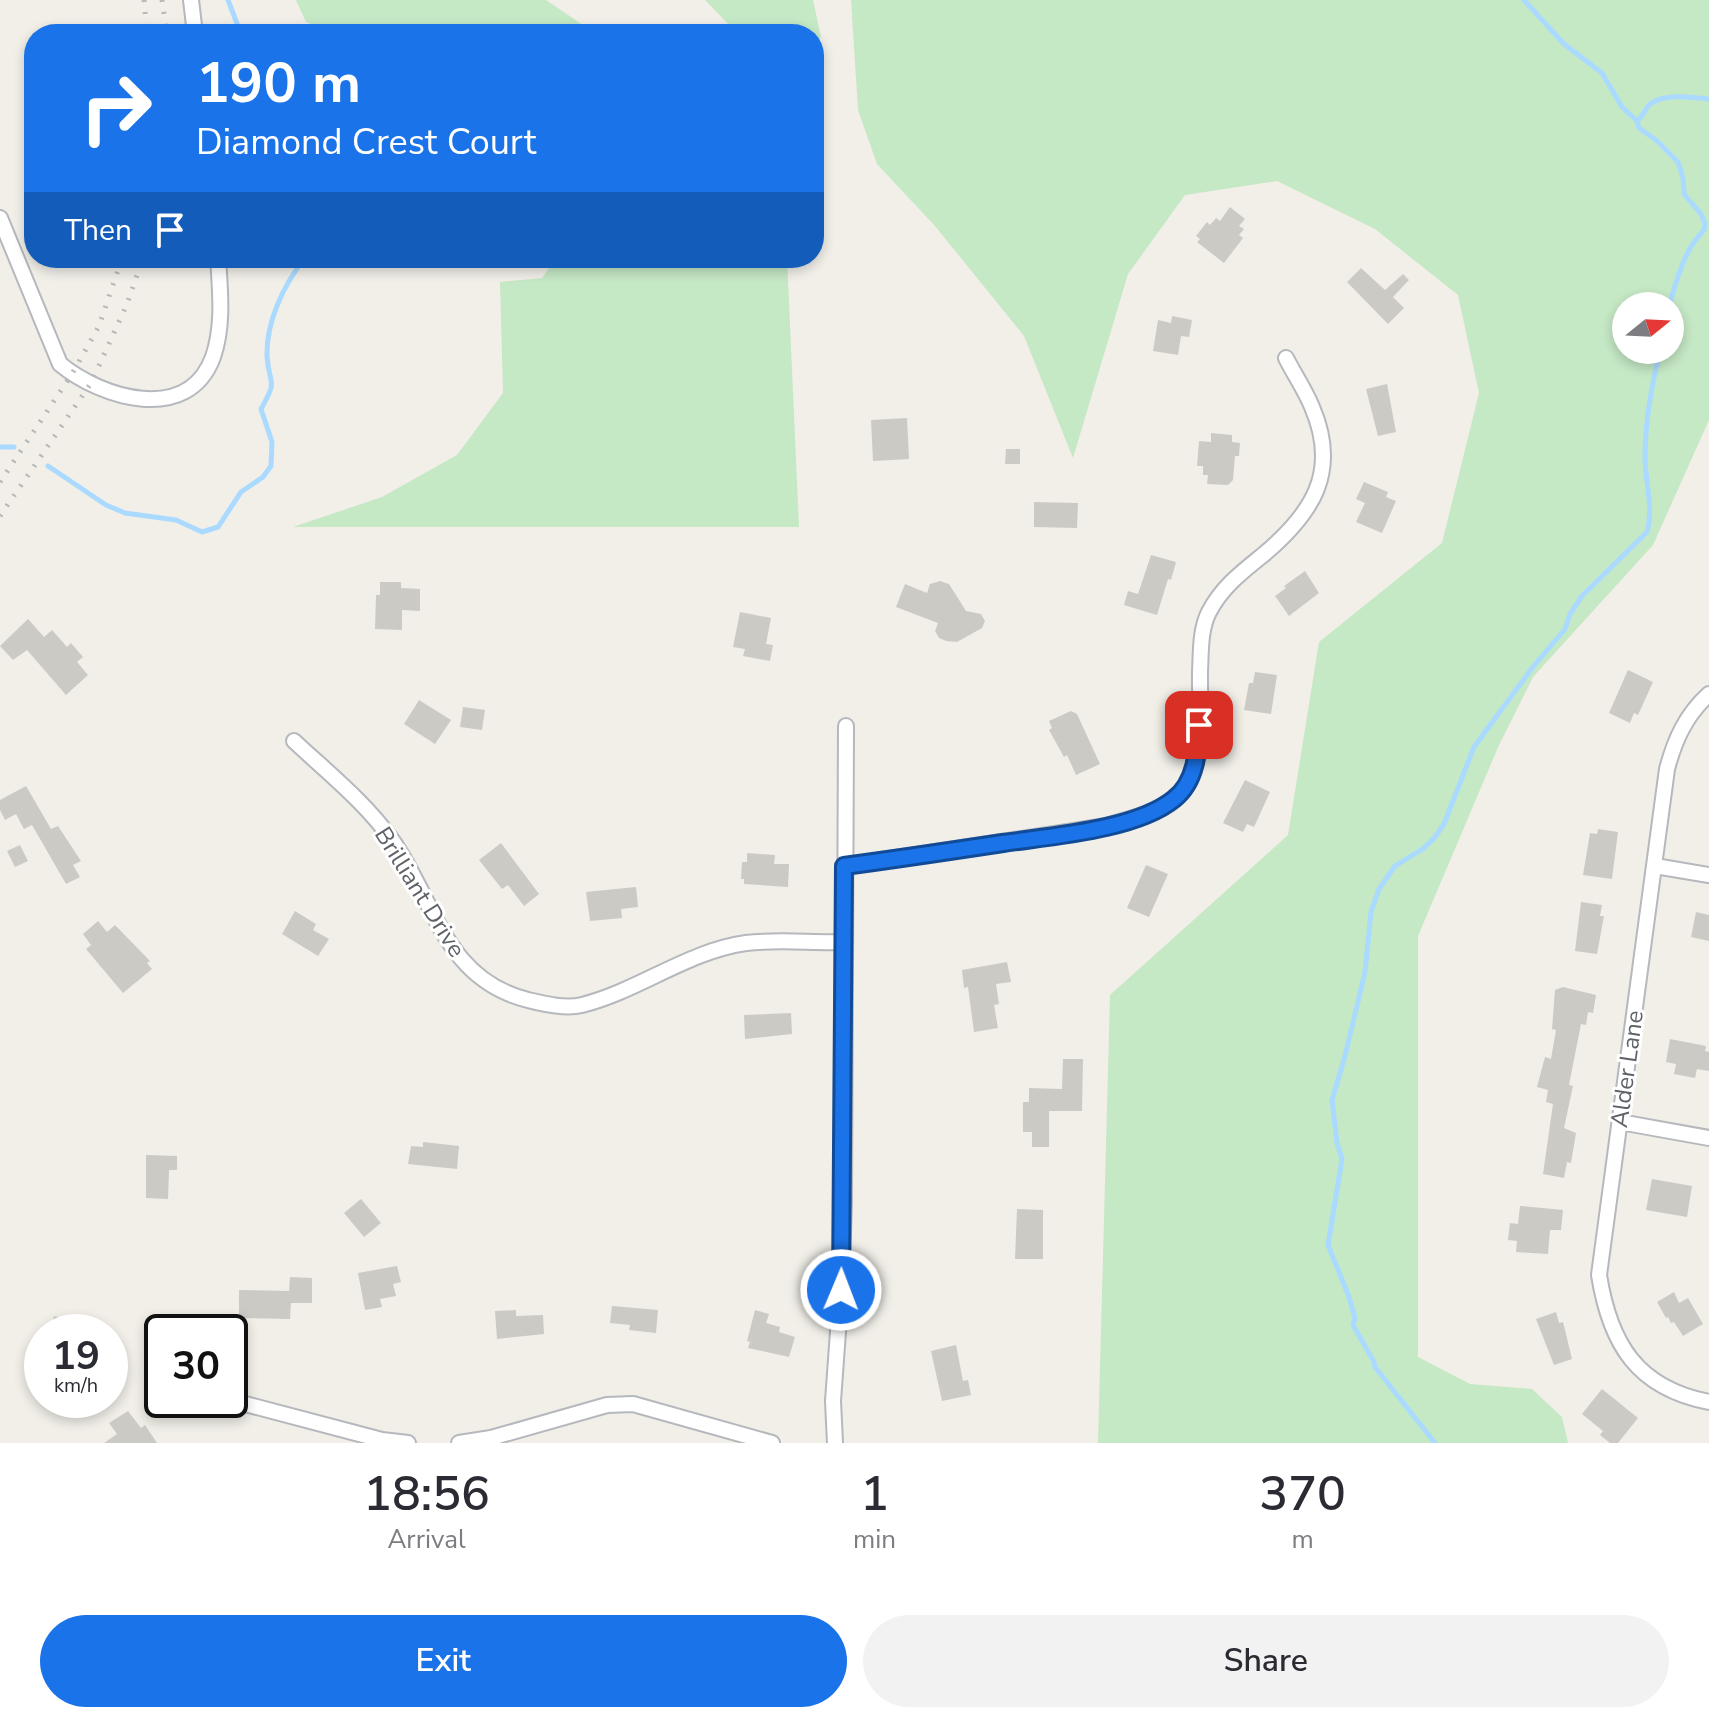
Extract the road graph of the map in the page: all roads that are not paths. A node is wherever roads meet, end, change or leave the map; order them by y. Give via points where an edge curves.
1 (191, 0) edge
2 (194, 24) edge
3 (0, 218) edge
4 (219, 268) edge
5 (1286, 358) dead end
6 (1709, 694) edge
7 (846, 726) dead end
8 (294, 741) dead end
9 (844, 866) junction
10 (1655, 866) junction
11 (1709, 875) edge
12 (843, 942) junction
13 (1620, 1122) junction
14 (1709, 1138) edge
15 (1709, 1402) edge
16 (248, 1405) edge
17 (830, 1442) edge
18 (408, 1443) edge
19 (459, 1443) edge
20 (772, 1443) edge

1 - 2 street
3 - 4 street via 60,364 129,399 153,401 175,395 203,375 218,334
5 - 9 street via 1313,408 1322,440 1322,473 1311,504 1293,530 1223,588 1208,614 1201,645 1198,752 1190,778 1175,798 1146,815 1106,826
6 - 10 street, Alder Lane via 1684,722 1673,745
7 - 9 street
8 - 12 street, Brilliant Drive via 391,838 445,939 466,966 516,997 577,1006 746,943
9 - 12 street
10 - 11 street
10 - 13 street, Alder Lane
12 - 17 street via 844,1203
13 - 14 street
13 - 15 street, Alder Lane via 1599,1275 1604,1305 1614,1335 1631,1361 1675,1392
16 - 18 street
19 - 20 street via 607,1405 633,1404

